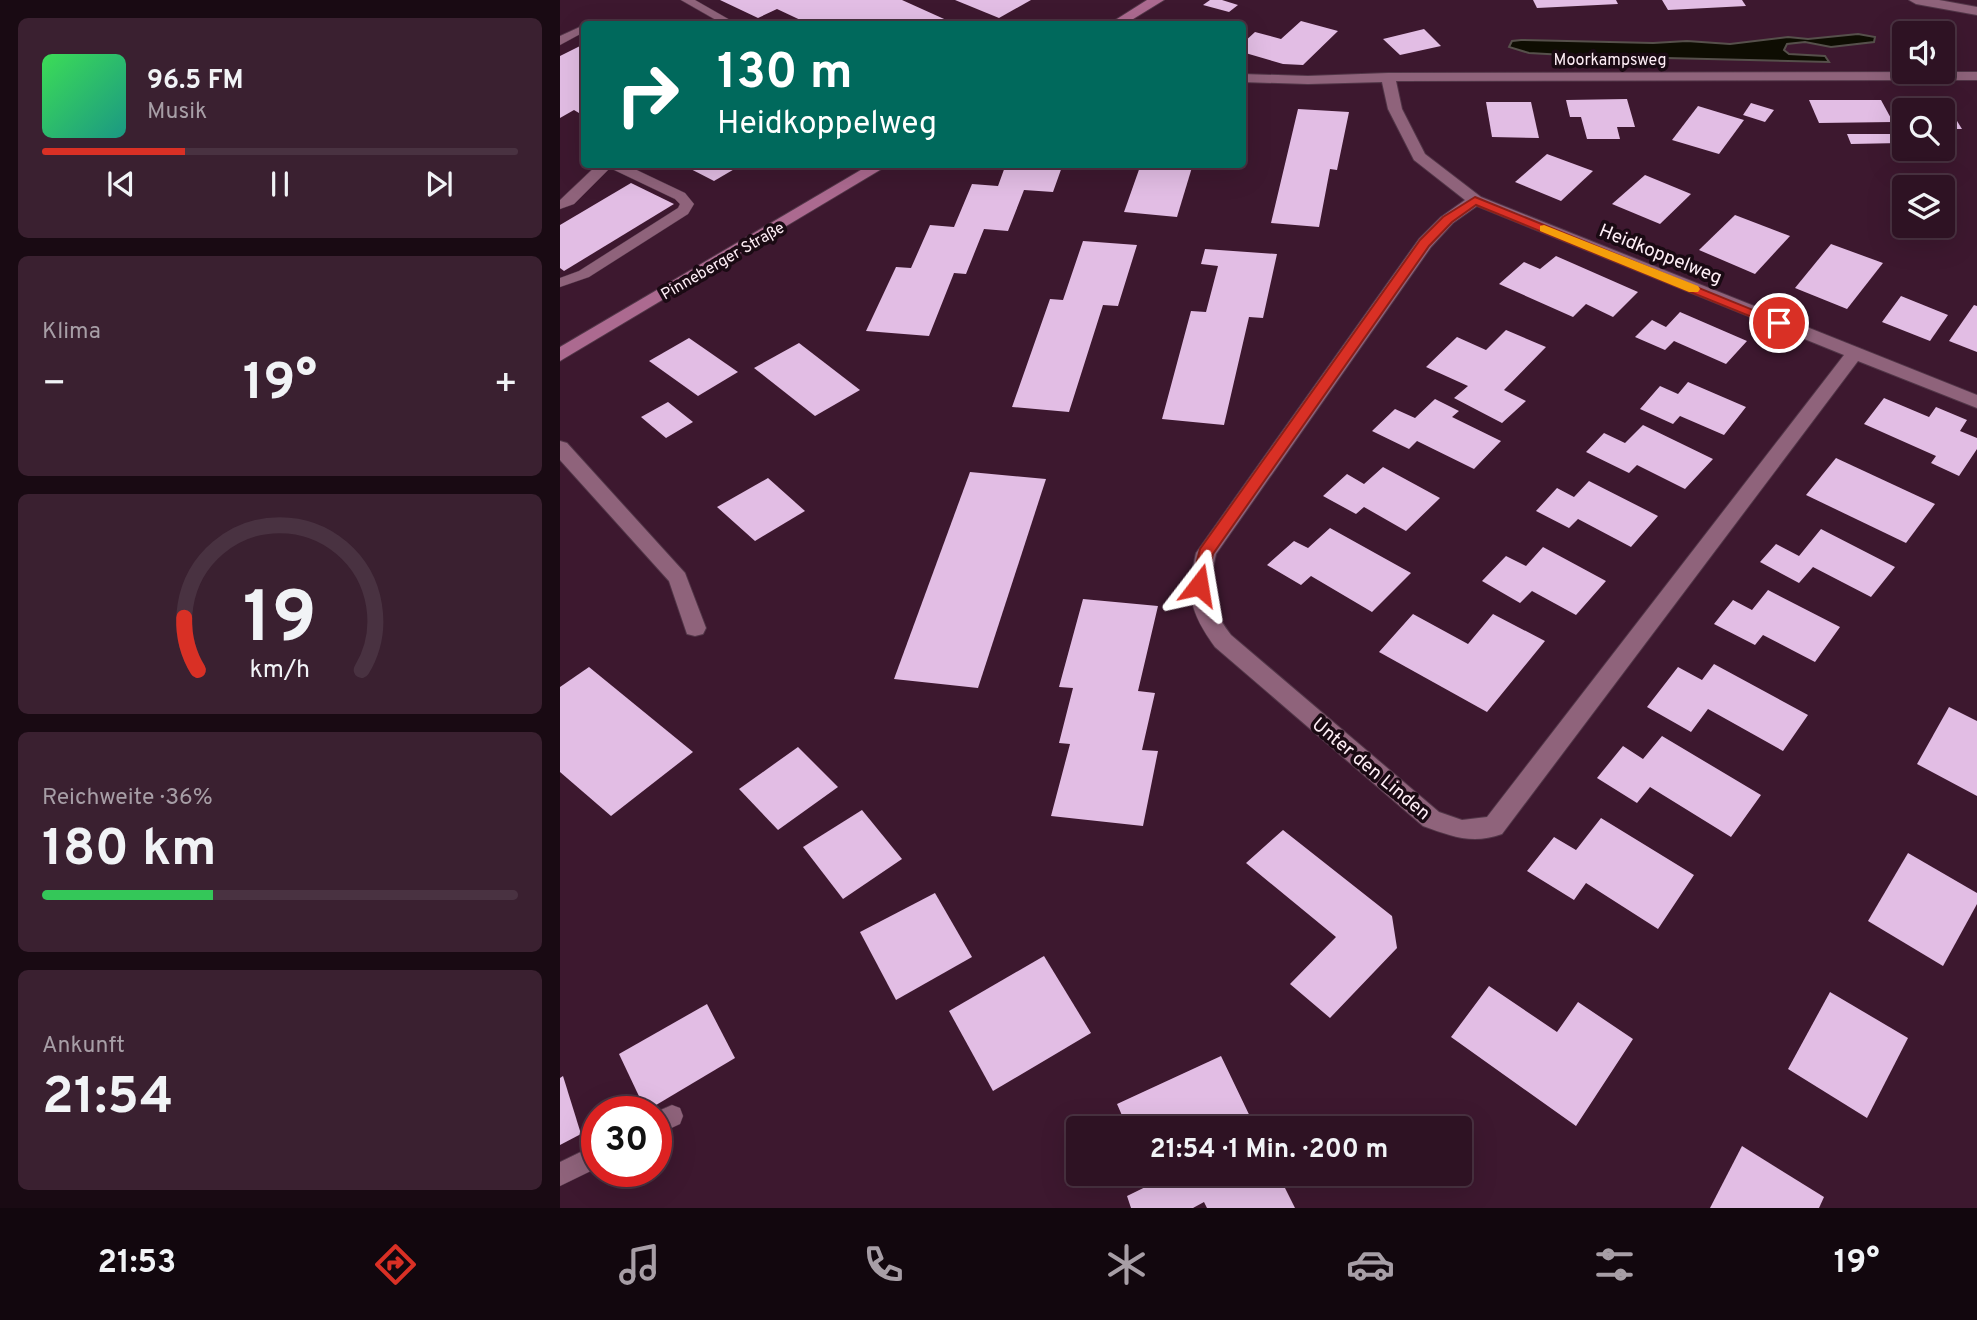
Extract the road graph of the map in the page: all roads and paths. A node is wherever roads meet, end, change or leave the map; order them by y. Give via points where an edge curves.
1 (687, 0) edge
2 (1157, 0) edge
3 (1916, 0) edge
4 (1977, 10) edge
5 (726, 21) edge
6 (1121, 21) edge
7 (581, 30) edge
8 (560, 41) edge
9 (1977, 76) edge
10 (1388, 77) junction
11 (1246, 78) edge
12 (602, 168) edge
13 (620, 168) edge
14 (876, 168) edge
15 (1475, 200) junction
16 (560, 205) edge
17 (560, 283) edge
18 (1854, 354) junction
19 (560, 355) edge
20 (1977, 402) edge
21 (560, 448) edge
22 (695, 628) dead end
23 (581, 1163) edge
24 (560, 1174) edge

1 - 5 lane
2 - 6 main road
3 - 4 street
7 - 8 lane
9 - 10 street, Moorkampsweg
10 - 11 street, Moorkampsweg
10 - 15 street, Heidkoppelweg via 1395,109 1419,157
12 - 16 lane
13 - 17 lane via 680,196 687,204 683,211 584,274
14 - 19 main road, Pinneberger Straße
15 - 18 street, Heidkoppelweg
15 - 18 street, Unter den Linden via 1447,219 1425,243 1206,553 1199,585 1203,616 1223,641 1431,819 1462,830 1494,827
18 - 20 street, Heidkoppelweg
21 - 22 street via 678,578
23 - 24 lane

